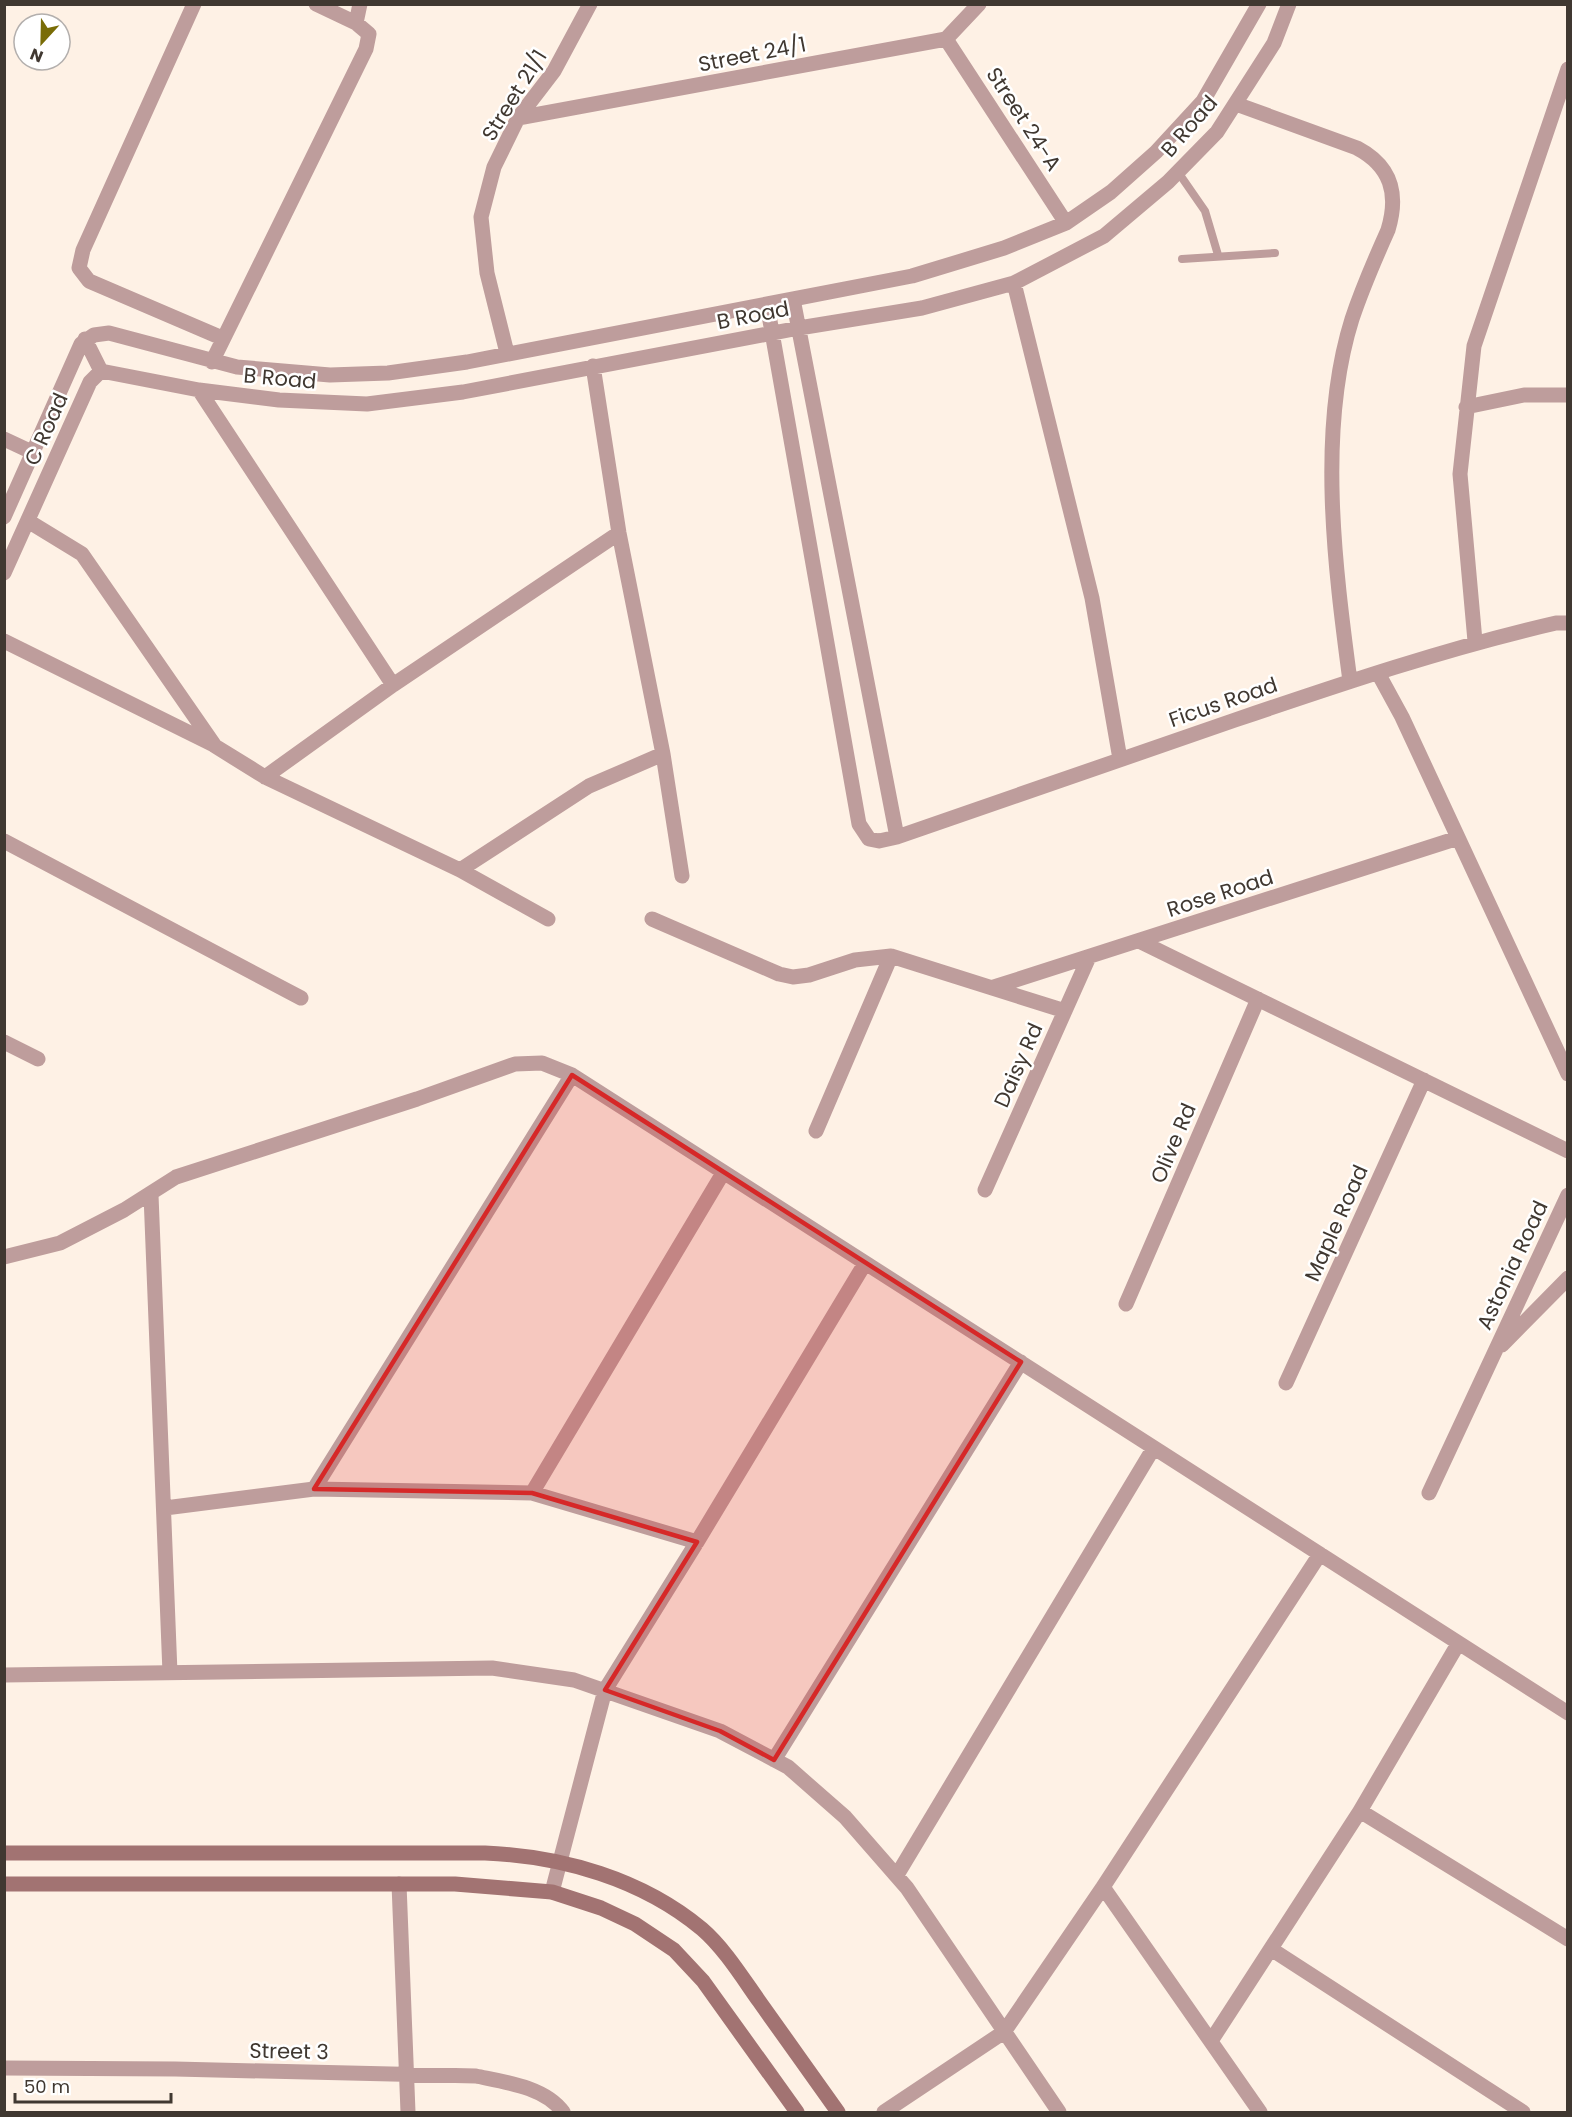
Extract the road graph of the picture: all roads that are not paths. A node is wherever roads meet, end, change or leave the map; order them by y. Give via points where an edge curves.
1 (194, 4) edge
2 (316, 4) edge
3 (360, 4) edge
4 (590, 4) edge
5 (979, 4) edge
6 (1259, 4) edge
7 (1289, 4) edge
8 (356, 23) junction
9 (946, 39) junction
10 (1568, 69) edge
11 (1236, 105) junction
12 (518, 118) junction
13 (1178, 172) junction
14 (1066, 223) junction
15 (1275, 253) dead end
16 (1218, 255) junction
17 (1182, 259) dead end
18 (1014, 283) junction
19 (794, 300) junction
20 (767, 304) junction
21 (799, 328) junction
22 (773, 333) junction
23 (222, 338) junction
24 (85, 339) junction
25 (507, 353) junction
26 (212, 362) junction
27 (593, 366) junction
28 (101, 371) junction
29 (199, 390) junction
30 (1568, 395) edge
31 (1466, 406) junction
32 (4, 439) edge
33 (34, 453) junction
34 (4, 518) edge
35 (28, 521) junction
36 (619, 533) junction
37 (4, 573) edge
38 (1566, 626) edge
39 (4, 641) edge
40 (1475, 641) junction
41 (1378, 673) junction
42 (1350, 681) junction
43 (393, 685) junction
44 (215, 746) junction
45 (663, 754) junction
46 (1120, 759) junction
47 (265, 777) junction
48 (897, 837) junction
49 (1458, 838) junction
50 (4, 841) edge
51 (460, 870) junction
52 (682, 876) dead end
53 (548, 919) dead end
54 (652, 919) dead end
55 (1139, 941) junction
56 (891, 956) junction
57 (1089, 957) junction
58 (994, 987) junction
59 (301, 998) dead end
60 (1258, 999) junction
61 (1065, 1011) junction
62 (4, 1042) edge
63 (38, 1059) dead end
64 (1568, 1074) edge
65 (572, 1075) junction
66 (1424, 1080) junction
67 (816, 1131) dead end
68 (1568, 1151) edge
69 (723, 1173) junction
70 (985, 1190) dead end
71 (151, 1195) junction
72 (1568, 1195) edge
73 (4, 1257) edge
74 (864, 1265) junction
75 (1568, 1278) edge
76 (1126, 1304) dead end
77 (1494, 1354) junction
78 (1022, 1362) junction
79 (1286, 1383) dead end
80 (1153, 1449) junction
81 (314, 1488) junction
82 (532, 1492) junction
83 (1429, 1493) dead end
84 (165, 1508) junction
85 (697, 1542) junction
86 (1320, 1554) junction
87 (1458, 1644) junction
88 (170, 1673) junction
89 (4, 1675) edge
90 (605, 1690) junction
91 (1568, 1713) edge
92 (774, 1760) junction
93 (1360, 1810) junction
94 (4, 1853) edge
95 (558, 1861) junction
96 (897, 1875) junction
97 (4, 1884) edge
98 (399, 1884) junction
99 (1103, 1887) junction
100 (552, 1892) junction
101 (1568, 1939) edge
102 (1270, 1949) junction
103 (1004, 2032) junction
104 (1211, 2041) junction
105 (4, 2068) edge
106 (407, 2074) junction
107 (408, 2112) edge
108 (563, 2112) edge
109 (796, 2112) edge
110 (838, 2112) edge
111 (884, 2112) edge
112 (1059, 2112) edge
113 (1260, 2112) edge
114 (1523, 2112) edge

1 - 23 street via 83,250 79,268 89,281
2 - 8 street
3 - 8 street
4 - 12 street, Street 21/1 via 554,71
5 - 9 street
6 - 14 street, B Road via 1203,101 1156,152 1111,192
7 - 11 street, B Road via 1274,43
8 - 23 street via 369,34 366,48
9 - 12 street, Street 24/1
9 - 14 street, Street 24-A
10 - 31 street via 1474,346
11 - 13 street, B Road via 1217,132
11 - 42 street via 1372,156 1381,164 1393,195 1388,230 1352,320 1342,361 1332,452 1334,544
12 - 25 street, Street 21/1 via 494,167 481,217 487,273
13 - 16 lane via 1205,211
13 - 18 street, B Road via 1104,236
14 - 19 street, B Road via 1005,248 912,276
15 - 16 lane
16 - 17 lane
18 - 21 street, B Road via 922,308
18 - 46 street via 1092,598
19 - 20 street, B Road
19 - 21 street
20 - 22 street
20 - 25 street, B Road
21 - 22 street, B Road
21 - 48 street
22 - 27 street, B Road
22 - 48 street, Ficus Road via 859,824 869,839
23 - 26 street
24 - 26 street, B Road via 109,333
24 - 28 street
24 - 33 street, C Road
25 - 26 street, B Road via 467,362 362,374 277,372
27 - 29 street, B Road via 463,392 367,404 279,400
27 - 36 street
28 - 29 street, B Road
28 - 35 street, C Road via 90,382
29 - 43 street
30 - 31 street via 1524,395
31 - 40 street via 1460,474
32 - 33 street
33 - 34 street, C Road
35 - 37 street, C Road
35 - 44 street via 82,554
36 - 43 street
36 - 45 street
38 - 40 street, Ficus Road
39 - 44 street
40 - 41 street, Ficus Road
41 - 42 street, Ficus Road
41 - 49 street
42 - 46 street, Ficus Road
43 - 47 street
44 - 47 street
45 - 51 street via 589,786
45 - 52 street
46 - 48 street, Ficus Road
47 - 51 street
49 - 55 street, Rose Road
49 - 64 street
50 - 59 street
51 - 53 street
54 - 56 street via 793,977 855,960
55 - 57 street, Rose Road
55 - 60 street
56 - 58 street
56 - 67 street
57 - 58 street, Rose Road
57 - 61 street, Daisy Rd
58 - 61 street
60 - 66 street
60 - 76 street, Olive Rd
61 - 70 street, Daisy Rd
62 - 63 street
65 - 69 street
65 - 71 street via 542,1063 515,1064 176,1177
65 - 81 street
66 - 68 street
66 - 79 street, Maple Road
69 - 74 street
69 - 82 street
71 - 73 street via 60,1243
71 - 84 street
72 - 77 street, Astonia Road
74 - 78 street
74 - 85 street
75 - 77 street, Astonia Road
77 - 83 street, Astonia Road
78 - 80 street
78 - 92 street
80 - 86 street
80 - 96 street
81 - 82 street
81 - 84 street
82 - 85 street
84 - 88 street
85 - 90 street
86 - 87 street
86 - 99 street
87 - 91 street
87 - 93 street
88 - 89 street
88 - 90 street via 492,1668 574,1680
90 - 92 street via 720,1731
90 - 95 street
92 - 96 street via 788,1767 845,1817
93 - 101 street
93 - 102 street
94 - 95 street via 485,1853
95 - 100 street
95 - 110 street via 644,1891 703,1930 736,1969
96 - 103 street
97 - 98 street
98 - 100 street
98 - 106 street
99 - 103 street
99 - 104 street
100 - 109 street via 635,1924 674,1950 703,1981
102 - 104 street
102 - 114 street
103 - 111 street
103 - 112 street
104 - 113 street
105 - 106 street, Street 3
106 - 107 street
106 - 108 street, Street 3 via 476,2076 522,2085 558,2105

